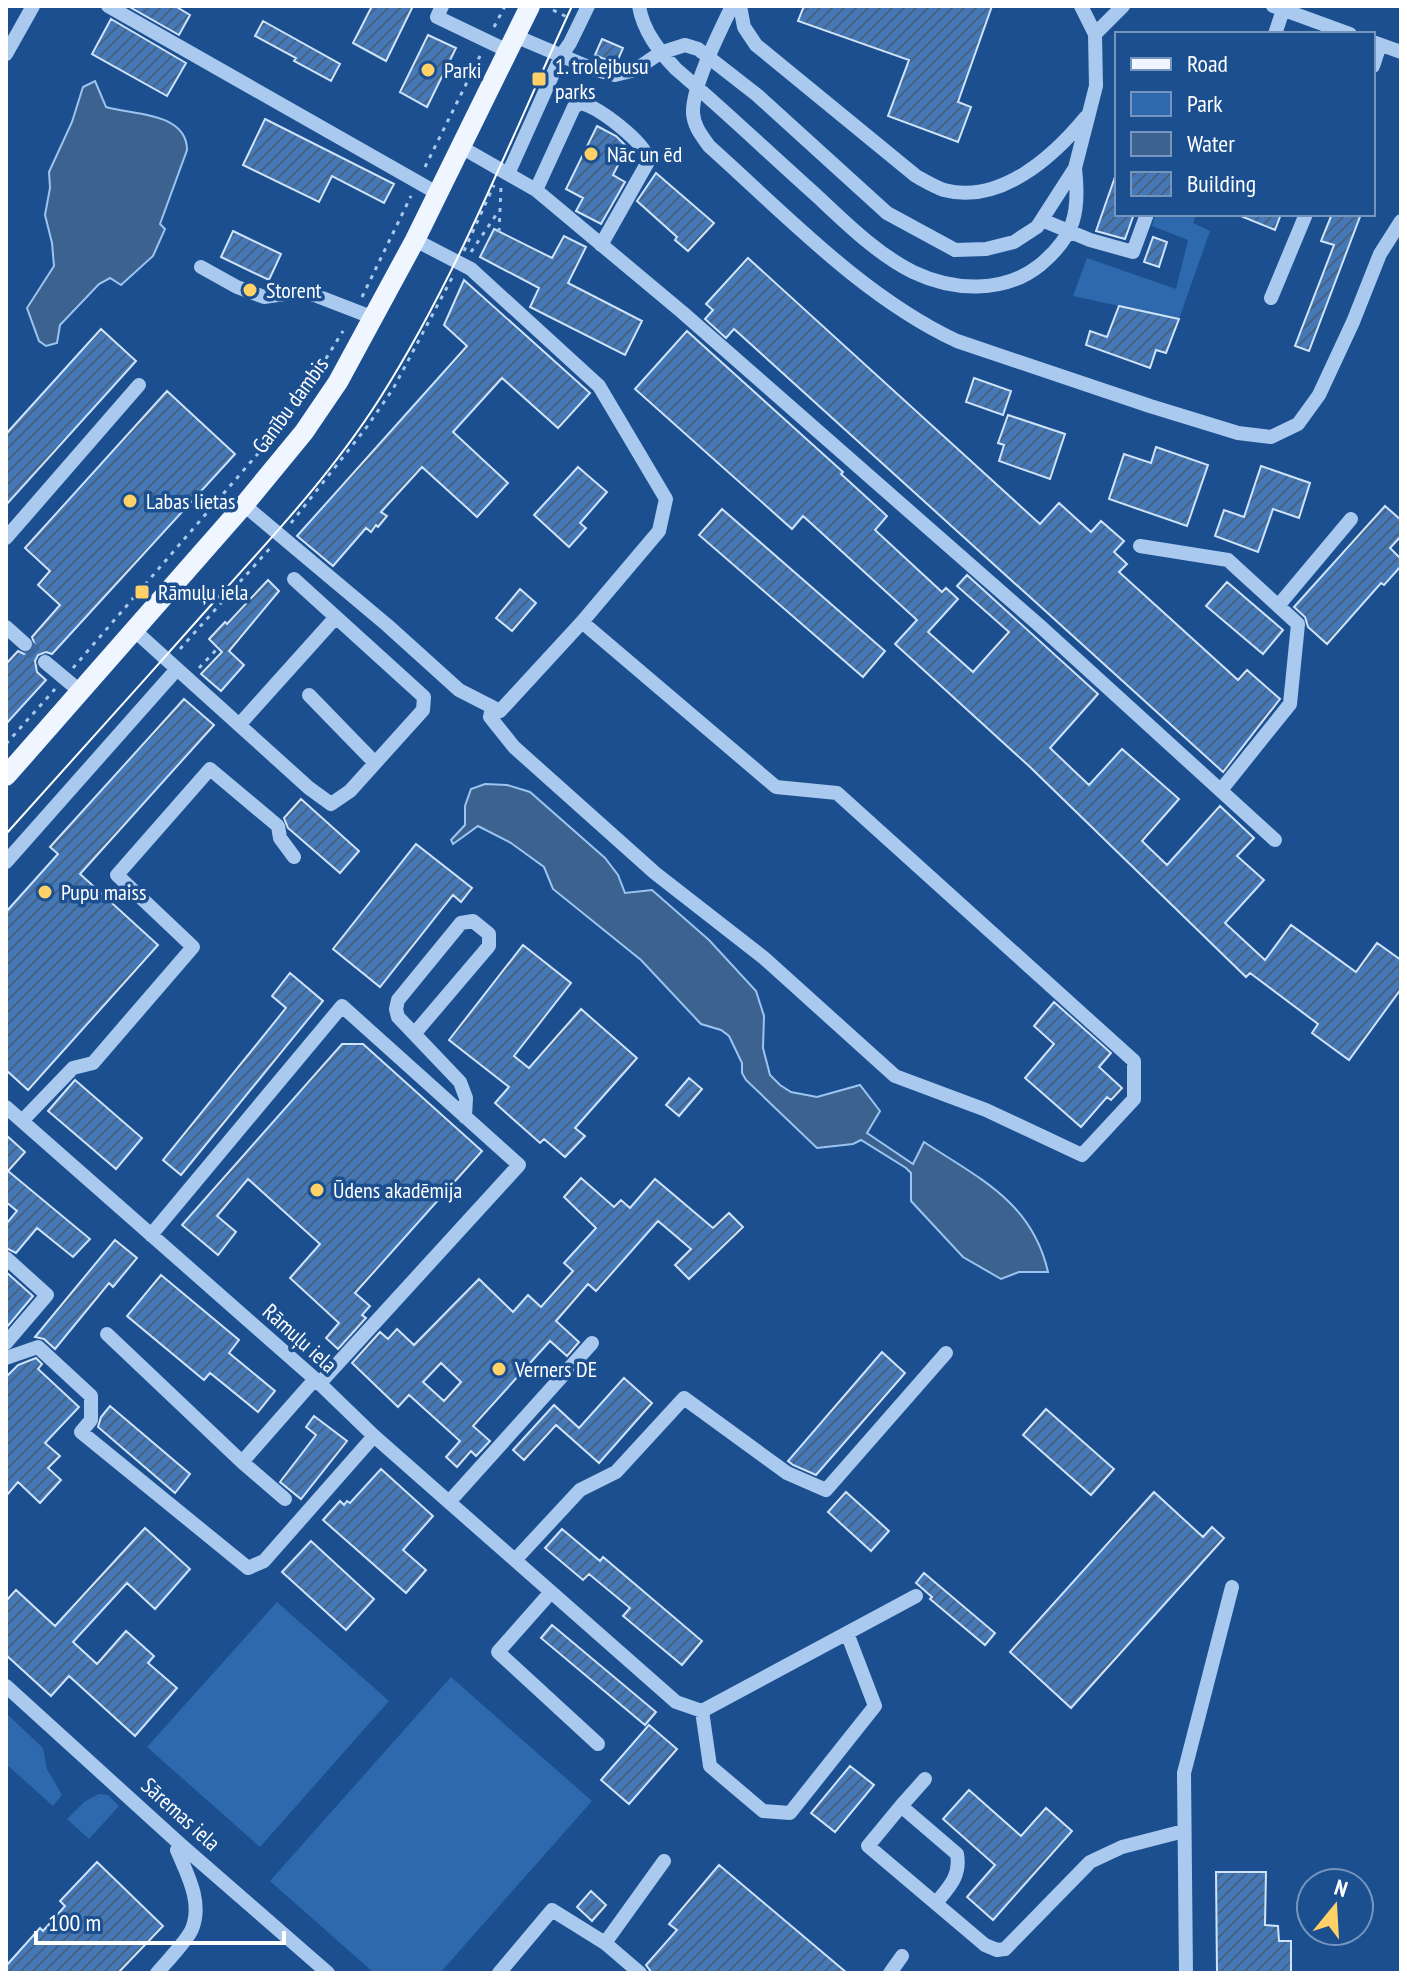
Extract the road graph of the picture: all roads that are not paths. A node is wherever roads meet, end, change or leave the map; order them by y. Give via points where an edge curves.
1 (33, 6) edge
2 (108, 6) edge
3 (442, 6) edge
4 (530, 6) edge
5 (588, 6) edge
6 (639, 6) edge
7 (732, 6) edge
8 (740, 6) edge
9 (1081, 6) edge
10 (1123, 6) edge
11 (1278, 8) edge
12 (1310, 12) edge
13 (1275, 32) edge
14 (1346, 32) edge
15 (1095, 34) junction
16 (512, 43) junction
17 (1377, 43) edge
18 (1401, 52) edge
19 (660, 53) junction
20 (6, 54) edge
21 (561, 56) junction
22 (710, 57) junction
23 (698, 88) junction
24 (1089, 114) junction
25 (461, 147) junction
26 (1075, 168) junction
27 (506, 172) junction
28 (536, 190) junction
29 (437, 193) junction
30 (1146, 216) edge
31 (1305, 216) edge
32 (1042, 220) junction
33 (1401, 221) edge
34 (1070, 232) junction
35 (415, 240) junction
36 (601, 245) junction
37 (201, 267) dead end
38 (1271, 298) dead end
39 (374, 318) junction
40 (139, 385) dead end
41 (244, 505) junction
42 (1351, 519) dead end
43 (6, 538) edge
44 (1140, 546) dead end
45 (294, 579) dead end
46 (1278, 606) junction
47 (336, 617) junction
48 (582, 622) junction
49 (6, 627) edge
50 (135, 631) junction
51 (25, 644) tunnel mouth
52 (45, 662) tunnel mouth
53 (178, 670) junction
54 (81, 692) junction
55 (309, 695) dead end
56 (492, 707) junction
57 (239, 725) junction
58 (375, 763) junction
59 (6, 776) edge
60 (1221, 790) junction
61 (1275, 840) dead end
62 (294, 857) dead end
63 (6, 862) edge
64 (415, 1033) junction
65 (7, 1110) edge
66 (465, 1117) junction
67 (22, 1121) junction
68 (151, 1235) junction
69 (6, 1258) edge
70 (107, 1334) dead end
71 (6, 1343) edge
72 (592, 1343) dead end
73 (946, 1353) dead end
74 (6, 1358) edge
75 (317, 1382) junction
76 (374, 1436) junction
77 (242, 1462) junction
78 (285, 1499) dead end
79 (449, 1502) junction
80 (515, 1560) junction
81 (1232, 1587) dead end
82 (551, 1592) junction
83 (916, 1596) dead end
84 (847, 1633) junction
85 (6, 1686) edge
86 (702, 1711) junction
87 (598, 1744) dead end
88 (925, 1779) dead end
89 (901, 1806) junction
90 (1184, 1831) junction
91 (181, 1845) junction
92 (664, 1861) dead end
93 (936, 1903) junction
94 (605, 1943) junction
95 (902, 1956) dead end
96 (157, 1973) edge
97 (328, 1973) edge
98 (499, 1973) edge
99 (640, 1973) edge
100 (890, 1973) edge
101 (1186, 1973) edge

1 - 20 street
2 - 29 street
3 - 16 street via 437,17 487,41
4 - 16 main road, Ganību dambis
5 - 21 street
6 - 19 street
7 - 22 street
8 - 24 street via 744,27 756,45 916,176 944,190 977,193 1003,186 1063,144
9 - 15 street
10 - 15 street
11 - 12 street
11 - 13 street
12 - 14 street
15 - 24 street via 1096,86
16 - 21 street
16 - 25 main road, Ganību dambis
17 - 18 street
19 - 21 street via 635,70 615,75
19 - 22 street via 685,45
19 - 23 street
21 - 27 street
22 - 23 street
22 - 32 street via 887,213 925,236 955,250 986,249 1014,242
23 - 33 street via 696,128 709,146 854,274 927,327 978,349 1238,433 1271,437 1298,424 1319,395 1380,254
23 - 34 street via 862,237 912,271 960,287 1003,284 1037,268
24 - 26 street
25 - 27 street
25 - 29 main road, Ganību dambis
26 - 32 street
26 - 34 street via 1079,198
27 - 28 street
28 - 36 street
28 - 36 street via 574,107 593,106 641,146 649,160
29 - 35 main road, Ganību dambis
30 - 34 street via 1133,252
31 - 38 street
32 - 34 street
35 - 39 main road, Ganību dambis
35 - 48 street via 479,277 599,386 666,499 659,531
36 - 60 street via 1028,615
37 - 39 street via 264,297 304,291
39 - 41 main road, Ganību dambis via 304,432
40 - 43 street
41 - 50 main road, Ganību dambis
41 - 56 street via 459,690
42 - 46 street
44 - 46 street via 1228,560
45 - 47 street
46 - 60 street via 1298,624 1290,704
47 - 57 street
47 - 58 street via 424,697 423,710
48 - 56 street via 500,711
48 - 56 street via 776,787 837,793 1134,1061 1134,1099 1082,1155 986,1110 895,1076 514,747 490,717
49 - 51 street
50 - 53 street
50 - 54 main road, Ganību dambis
52 - 54 street
53 - 57 street
53 - 63 street
54 - 59 main road, Ganību dambis
55 - 58 street
57 - 58 street via 331,804
60 - 61 street
62 - 67 street via 278,826 210,769 117,875 193,947 93,1063 73,1068
64 - 64 street via 398,1017 398,1000 461,923 473,921 489,934 489,946
64 - 66 street via 460,1082
65 - 67 street, Rāmuļu iela
66 - 68 street via 342,1006
66 - 75 street via 519,1165
67 - 68 street, Rāmuļu iela
68 - 75 street, Rāmuļu iela
69 - 71 street via 47,1295
70 - 77 street
72 - 79 street
73 - 80 street via 826,1490 787,1473 684,1398 616,1472 580,1490
74 - 76 street via 38,1347 91,1396 91,1420 81,1432 248,1568 264,1561
75 - 76 street, Rāmuļu iela
75 - 77 street
76 - 79 street, Rāmuļu iela
77 - 78 street
79 - 80 street, Rāmuļu iela
80 - 82 street, Rāmuļu iela
81 - 90 street via 1184,1773
82 - 86 street, Rāmuļu iela via 676,1702
82 - 87 street via 498,1652
83 - 84 street
84 - 86 street
84 - 86 street via 875,1706 790,1813 763,1811 710,1766
85 - 91 street, Sāremas iela
88 - 89 street
89 - 93 street via 957,1854 956,1879
89 - 93 street via 868,1846
90 - 93 street via 1122,1847 1090,1862 1005,1949 985,1945
90 - 101 street
91 - 96 street via 177,1850 195,1893 194,1923
91 - 97 street, Sāremas iela
92 - 94 street
94 - 98 street via 552,1910
94 - 99 street
95 - 100 street

